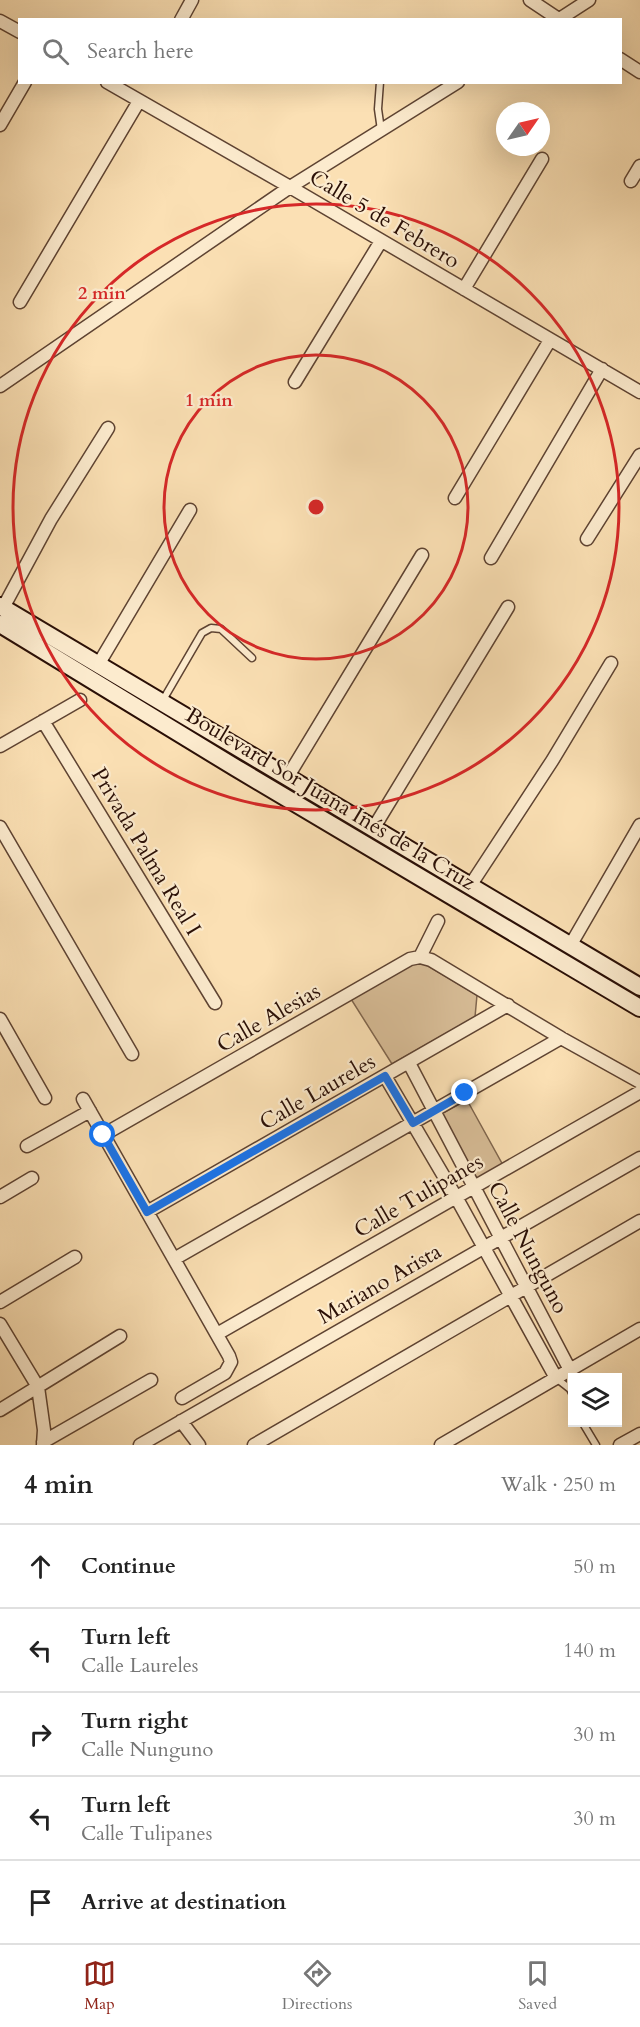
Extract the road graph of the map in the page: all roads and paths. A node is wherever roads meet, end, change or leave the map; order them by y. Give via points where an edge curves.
1 (192, 0) edge
2 (530, 0) edge
3 (589, 0) edge
4 (182, 18) edge
5 (557, 18) edge
6 (561, 18) edge
7 (0, 21) edge
8 (18, 31) edge
9 (622, 60) edge
10 (640, 72) edge
11 (24, 84) edge
12 (111, 84) edge
13 (380, 84) edge
14 (455, 84) edge
15 (139, 100) junction
16 (0, 125) edge
17 (382, 130) junction
18 (542, 159) dead end
19 (640, 166) edge
20 (631, 181) dead end
21 (290, 187) junction
22 (381, 241) junction
23 (464, 289) junction
24 (20, 302) dead end
25 (550, 340) junction
26 (602, 369) junction
27 (295, 382) dead end
28 (0, 386) edge
29 (640, 392) edge
30 (108, 428) dead end
31 (640, 455) edge
32 (455, 498) dead end
33 (190, 510) dead end
34 (587, 539) dead end
35 (422, 555) dead end
36 (491, 558) dead end
37 (508, 607) dead end
38 (1, 613) edge
39 (252, 658) dead end
40 (611, 663) dead end
41 (98, 665) junction
42 (80, 699) dead end
43 (162, 703) junction
44 (44, 720) junction
45 (0, 746) edge
46 (287, 778) junction
47 (640, 825) edge
48 (0, 827) edge
49 (373, 829) junction
50 (470, 886) junction
51 (438, 921) dead end
52 (570, 946) junction
53 (420, 957) junction
54 (640, 987) edge
55 (215, 1003) dead end
56 (508, 1005) junction
57 (640, 1008) edge
58 (0, 1020) edge
59 (561, 1038) junction
60 (132, 1054) dead end
61 (409, 1063) junction
62 (385, 1076) junction
63 (640, 1082) edge
64 (640, 1092) edge
65 (45, 1098) dead end
66 (83, 1099) dead end
67 (90, 1111) junction
68 (423, 1117) junction
69 (103, 1135) junction
70 (27, 1146) dead end
71 (640, 1158) edge
72 (32, 1178) dead end
73 (474, 1187) junction
74 (0, 1197) edge
75 (456, 1197) junction
76 (147, 1212) junction
77 (640, 1221) edge
78 (500, 1238) junction
79 (484, 1248) junction
80 (75, 1257) dead end
81 (174, 1259) junction
82 (525, 1286) junction
83 (510, 1295) junction
84 (0, 1302) edge
85 (0, 1324) edge
86 (640, 1329) edge
87 (216, 1334) junction
88 (120, 1336) dead end
89 (570, 1370) junction
90 (570, 1373) edge
91 (556, 1378) junction
92 (150, 1380) dead end
93 (38, 1387) junction
94 (568, 1388) edge
95 (182, 1398) dead end
96 (0, 1410) edge
97 (181, 1421) junction
98 (585, 1427) edge
99 (640, 1434) edge
100 (46, 1440) edge
101 (140, 1445) edge
102 (199, 1445) edge
103 (254, 1445) edge
104 (441, 1445) edge
105 (595, 1445) edge
106 (620, 1445) edge

1 - 4 street
2 - 5 street
3 - 6 street
7 - 8 street
9 - 10 street
11 - 16 street
12 - 15 street, Calle 5 de Febrero
13 - 17 lane via 378,109
14 - 17 street
15 - 21 street, Calle 5 de Febrero
15 - 24 street
17 - 21 street
18 - 23 street
19 - 20 street
21 - 22 street, Calle 5 de Febrero
21 - 28 street
22 - 23 street, Calle 5 de Febrero
22 - 27 street
23 - 25 street, Calle 5 de Febrero
25 - 26 street, Calle 5 de Febrero
25 - 32 street
26 - 29 street, Calle 5 de Febrero
26 - 36 street
30 - 38 street via 51,519
31 - 34 street
33 - 41 street
35 - 46 street
37 - 49 street
38 - 41 main road, Boulevard Sor Juana Inés de la Cruz
38 - 57 main road, Boulevard Sor Juana Inés de la Cruz via 236,768
39 - 43 lane via 221,629 211,628 202,633
40 - 50 street
41 - 43 main road, Boulevard Sor Juana Inés de la Cruz
42 - 44 street
43 - 46 main road, Boulevard Sor Juana Inés de la Cruz
44 - 45 street
44 - 55 street, Privada Palma Real I
46 - 49 main road, Boulevard Sor Juana Inés de la Cruz
47 - 52 street
48 - 60 street
49 - 50 main road, Boulevard Sor Juana Inés de la Cruz
50 - 52 main road, Boulevard Sor Juana Inés de la Cruz
51 - 53 street
52 - 54 main road, Boulevard Sor Juana Inés de la Cruz
53 - 56 street
53 - 69 street, Calle Alesias via 410,959
56 - 59 street
56 - 61 street, Calle Laureles
58 - 65 street
59 - 63 street
59 - 68 street
61 - 62 street, Calle Laureles
61 - 68 street, Calle Nunguno
62 - 68 street, Calle Nunguno
62 - 76 street, Calle Laureles
64 - 73 street, Calle Tulipanes
66 - 67 street
67 - 69 street
67 - 70 street
68 - 73 street, Calle Nunguno
68 - 75 street, Calle Nunguno
68 - 81 street
69 - 76 street
71 - 78 street, Mariano Arista
72 - 74 street
73 - 75 street, Calle Tulipanes
73 - 78 street, Calle Nunguno
75 - 79 street, Calle Nunguno
75 - 87 street, Calle Tulipanes
76 - 81 street
77 - 82 street
78 - 79 street, Mariano Arista
78 - 82 street, Calle Nunguno
79 - 83 street, Calle Nunguno
79 - 97 street, Mariano Arista
80 - 84 street
81 - 87 street
82 - 83 street
82 - 89 street, Calle Nunguno
83 - 91 street, Calle Nunguno
83 - 103 street
85 - 93 street
86 - 89 street
87 - 95 street via 229,1356 229,1369
88 - 93 street
89 - 90 lane, Calle Nunguno
89 - 91 street
91 - 94 lane, Calle Nunguno
91 - 104 street
92 - 100 street
93 - 96 street
93 - 100 street
97 - 101 street, Mariano Arista
97 - 102 street
98 - 105 lane
99 - 106 street

